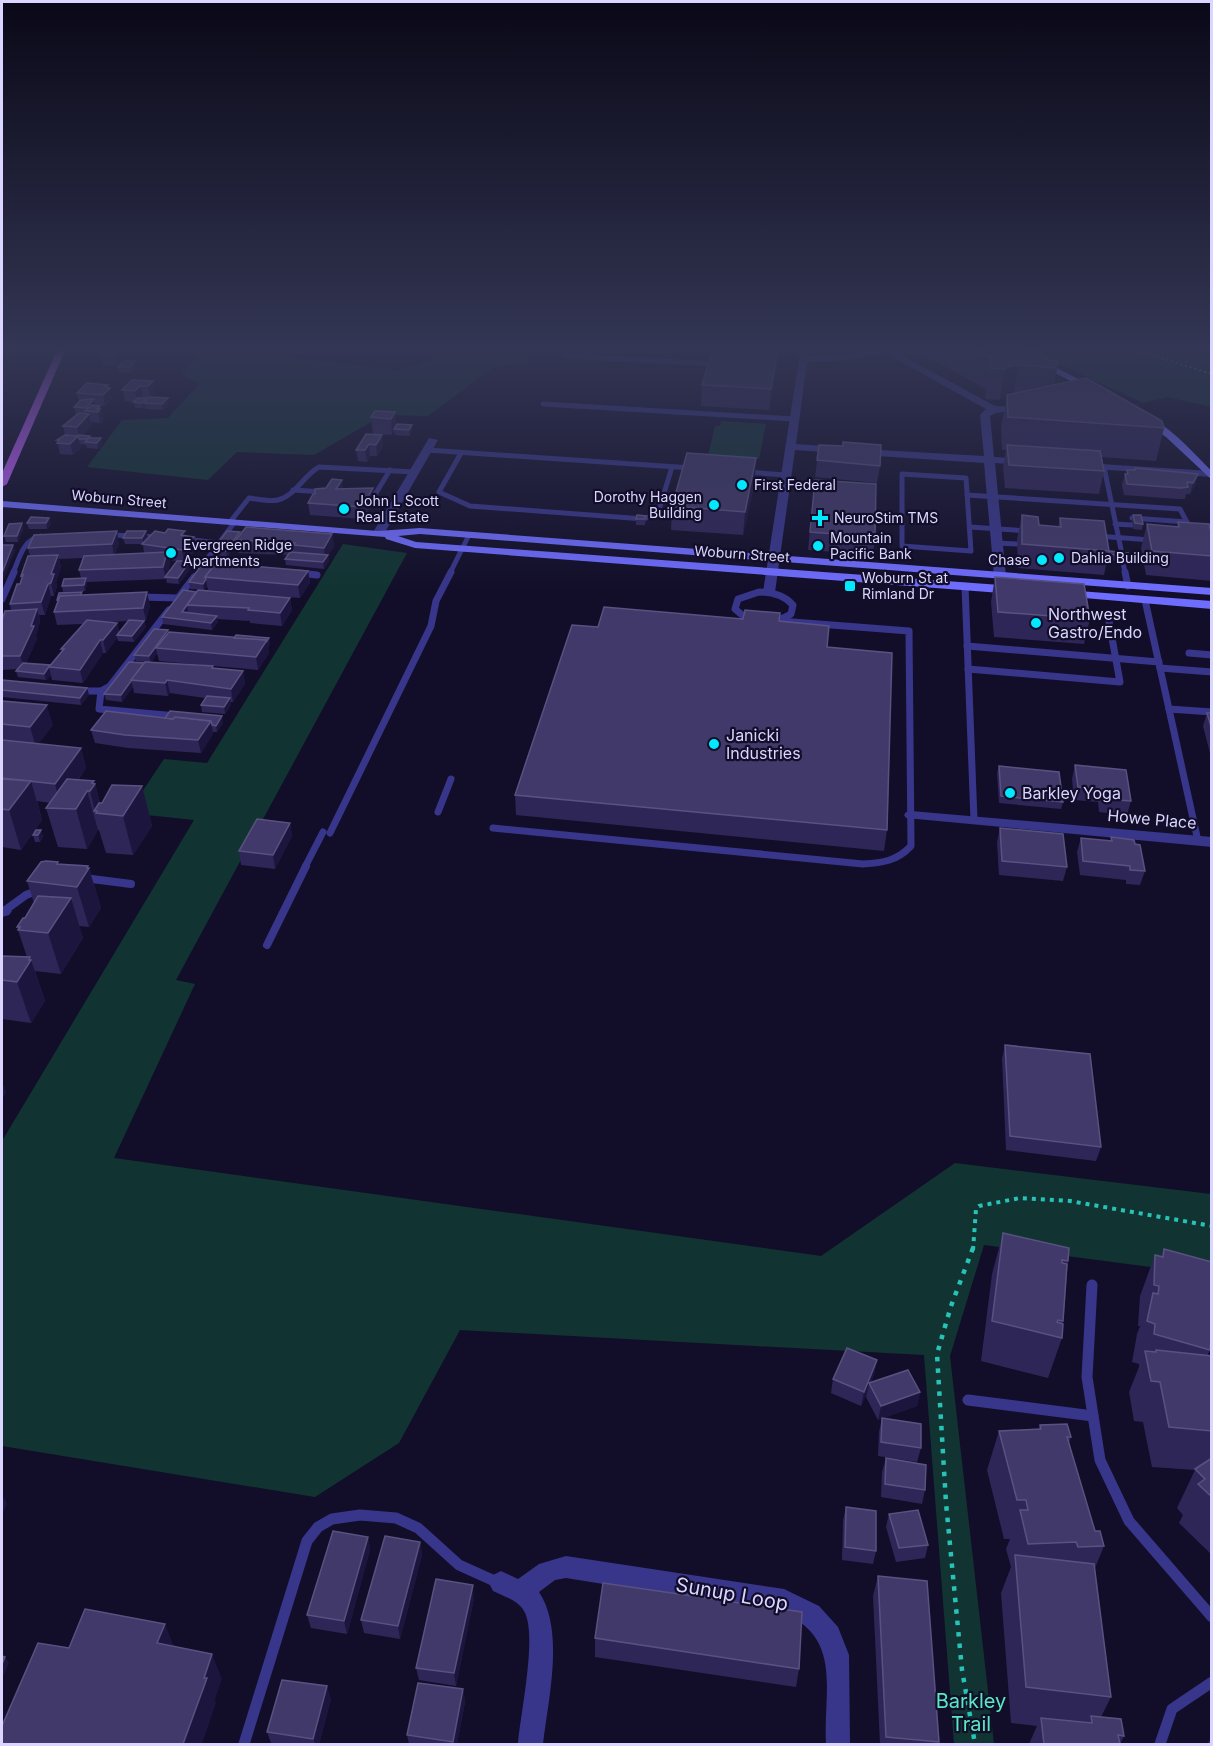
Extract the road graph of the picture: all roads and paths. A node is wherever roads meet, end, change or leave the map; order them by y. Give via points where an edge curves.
1 (27, 427) edge
2 (793, 427) edge
3 (986, 427) edge
4 (1158, 427) edge
5 (1143, 430) edge
6 (433, 440) dead end
7 (790, 447) junction
8 (1180, 448) junction
9 (427, 450) junction
10 (460, 453) junction
11 (990, 460) junction
12 (1036, 463) edge
13 (1072, 465) edge
14 (672, 467) junction
15 (1104, 467) junction
16 (703, 469) edge
17 (390, 470) junction
18 (738, 471) edge
19 (414, 472) junction
20 (786, 475) junction
21 (1210, 475) edge
22 (2, 484) edge
23 (293, 490) junction
24 (332, 492) edge
25 (359, 494) edge
26 (967, 495) junction
27 (993, 497) junction
28 (2, 504) edge
29 (1112, 505) junction
30 (1186, 522) junction
31 (232, 523) junction
32 (1115, 524) junction
33 (1141, 525) edge
34 (969, 527) junction
35 (996, 529) junction
36 (1190, 529) junction
37 (1037, 532) edge
38 (378, 534) junction
39 (106, 535) edge
40 (469, 535) junction
41 (1089, 535) edge
42 (47, 536) edge
43 (164, 537) edge
44 (1118, 537) junction
45 (175, 538) edge
46 (1153, 540) edge
47 (1196, 540) edge
48 (219, 543) junction
49 (997, 543) junction
50 (1017, 544) dead end
51 (463, 548) junction
52 (774, 559) junction
53 (205, 562) junction
54 (216, 563) edge
55 (772, 572) junction
56 (294, 573) edge
57 (316, 575) dead end
58 (1000, 576) junction
59 (965, 586) junction
60 (1128, 586) junction
61 (1021, 591) edge
62 (769, 592) junction
63 (1212, 592) edge
64 (1055, 593) edge
65 (137, 597) edge
66 (178, 598) junction
67 (2, 600) edge
68 (1145, 600) junction
69 (1212, 605) edge
70 (1108, 615) dead end
71 (780, 621) junction
72 (967, 646) junction
73 (1189, 653) dead end
74 (1212, 655) edge
75 (1115, 658) junction
76 (1159, 665) junction
77 (968, 669) junction
78 (1212, 672) edge
79 (65, 690) edge
80 (101, 691) junction
81 (1169, 709) junction
82 (1212, 712) edge
83 (186, 716) edge
84 (451, 779) dead end
85 (438, 812) dead end
86 (911, 814) junction
87 (974, 820) junction
88 (493, 828) dead end
89 (1205, 842) edge
90 (71, 879) edge
91 (52, 884) edge
92 (131, 884) dead end
93 (3, 911) edge
94 (267, 945) dead end
95 (1092, 1285) dead end
96 (968, 1401) dead end
97 (1093, 1416) junction
98 (511, 1588) junction
99 (1212, 1617) edge
100 (1212, 1682) edge
101 (244, 1744) edge
102 (530, 1744) edge
103 (838, 1744) edge
104 (1160, 1744) edge

1 - 22 main road
2 - 7 street
3 - 11 street
4 - 8 main road
5 - 8 main road
6 - 9 street
7 - 11 street
7 - 20 street
8 - 21 main road
9 - 10 lane
9 - 19 street
10 - 14 lane
10 - 14 lane via 439,492 470,506 644,519 658,513
11 - 12 street
11 - 27 street
13 - 15 street
14 - 16 lane
15 - 21 street
15 - 29 lane
17 - 19 lane
17 - 23 lane via 319,468 301,478
17 - 25 lane via 376,492
18 - 20 lane
19 - 38 street
20 - 52 street
23 - 24 lane
23 - 31 lane via 278,500 249,498
26 - 27 lane
26 - 34 lane
26 - 34 lane via 966,478 902,474 902,546 971,551
27 - 29 lane
27 - 35 street
28 - 31 main road, Woburn Street
29 - 30 lane via 1180,509
29 - 32 lane
30 - 32 lane
30 - 36 lane
31 - 38 main road, Woburn Street
31 - 48 lane
32 - 44 lane
33 - 36 lane
34 - 35 lane
35 - 37 lane
35 - 49 street
36 - 47 lane
38 - 40 main road, Woburn Street via 420,531
38 - 51 main road, Woburn Street via 415,544
39 - 43 lane
40 - 51 lane
40 - 52 main road, Woburn Street
41 - 44 lane
42 - 67 lane via 34,537 25,545
44 - 46 lane
44 - 60 lane
45 - 48 lane
48 - 53 lane
49 - 50 lane
49 - 58 street
51 - 55 main road, Woburn Street
51 - 94 lane via 436,601 431,626
52 - 55 street
52 - 58 main road, Woburn Street
53 - 54 lane
53 - 66 lane
55 - 59 main road, Woburn Street
55 - 62 street
56 - 57 lane
58 - 60 main road, Woburn Street
59 - 61 main road, Woburn Street
59 - 72 lane
60 - 63 main road, Woburn Street
62 - 71 lane via 785,597 793,605 791,614
62 - 71 lane via 743,596 735,609 753,621
64 - 68 main road
65 - 66 lane
66 - 80 lane via 114,681
68 - 69 main road
68 - 76 lane
70 - 75 lane
71 - 86 lane via 909,631
72 - 75 lane
72 - 77 lane
73 - 74 lane
75 - 76 lane
75 - 77 lane via 1120,681
76 - 78 lane
76 - 81 lane
77 - 87 lane
79 - 80 lane
80 - 83 lane via 99,709
81 - 82 lane
81 - 89 lane
84 - 85 lane
86 - 87 street, Howe Place
86 - 88 lane via 911,846 902,857 863,864
87 - 89 street, Howe Place
90 - 92 lane
91 - 93 lane
95 - 97 lane via 1087,1377
96 - 97 lane
97 - 99 lane via 1100,1460 1129,1521
98 - 101 lane via 459,1565 418,1528 396,1518 360,1515 332,1519 318,1527 308,1541
98 - 102 street via 533,1604 540,1620
98 - 103 street, Sunup Loop via 555,1567 566,1567 797,1605 818,1619 833,1640 837,1655
100 - 104 lane via 1172,1708

